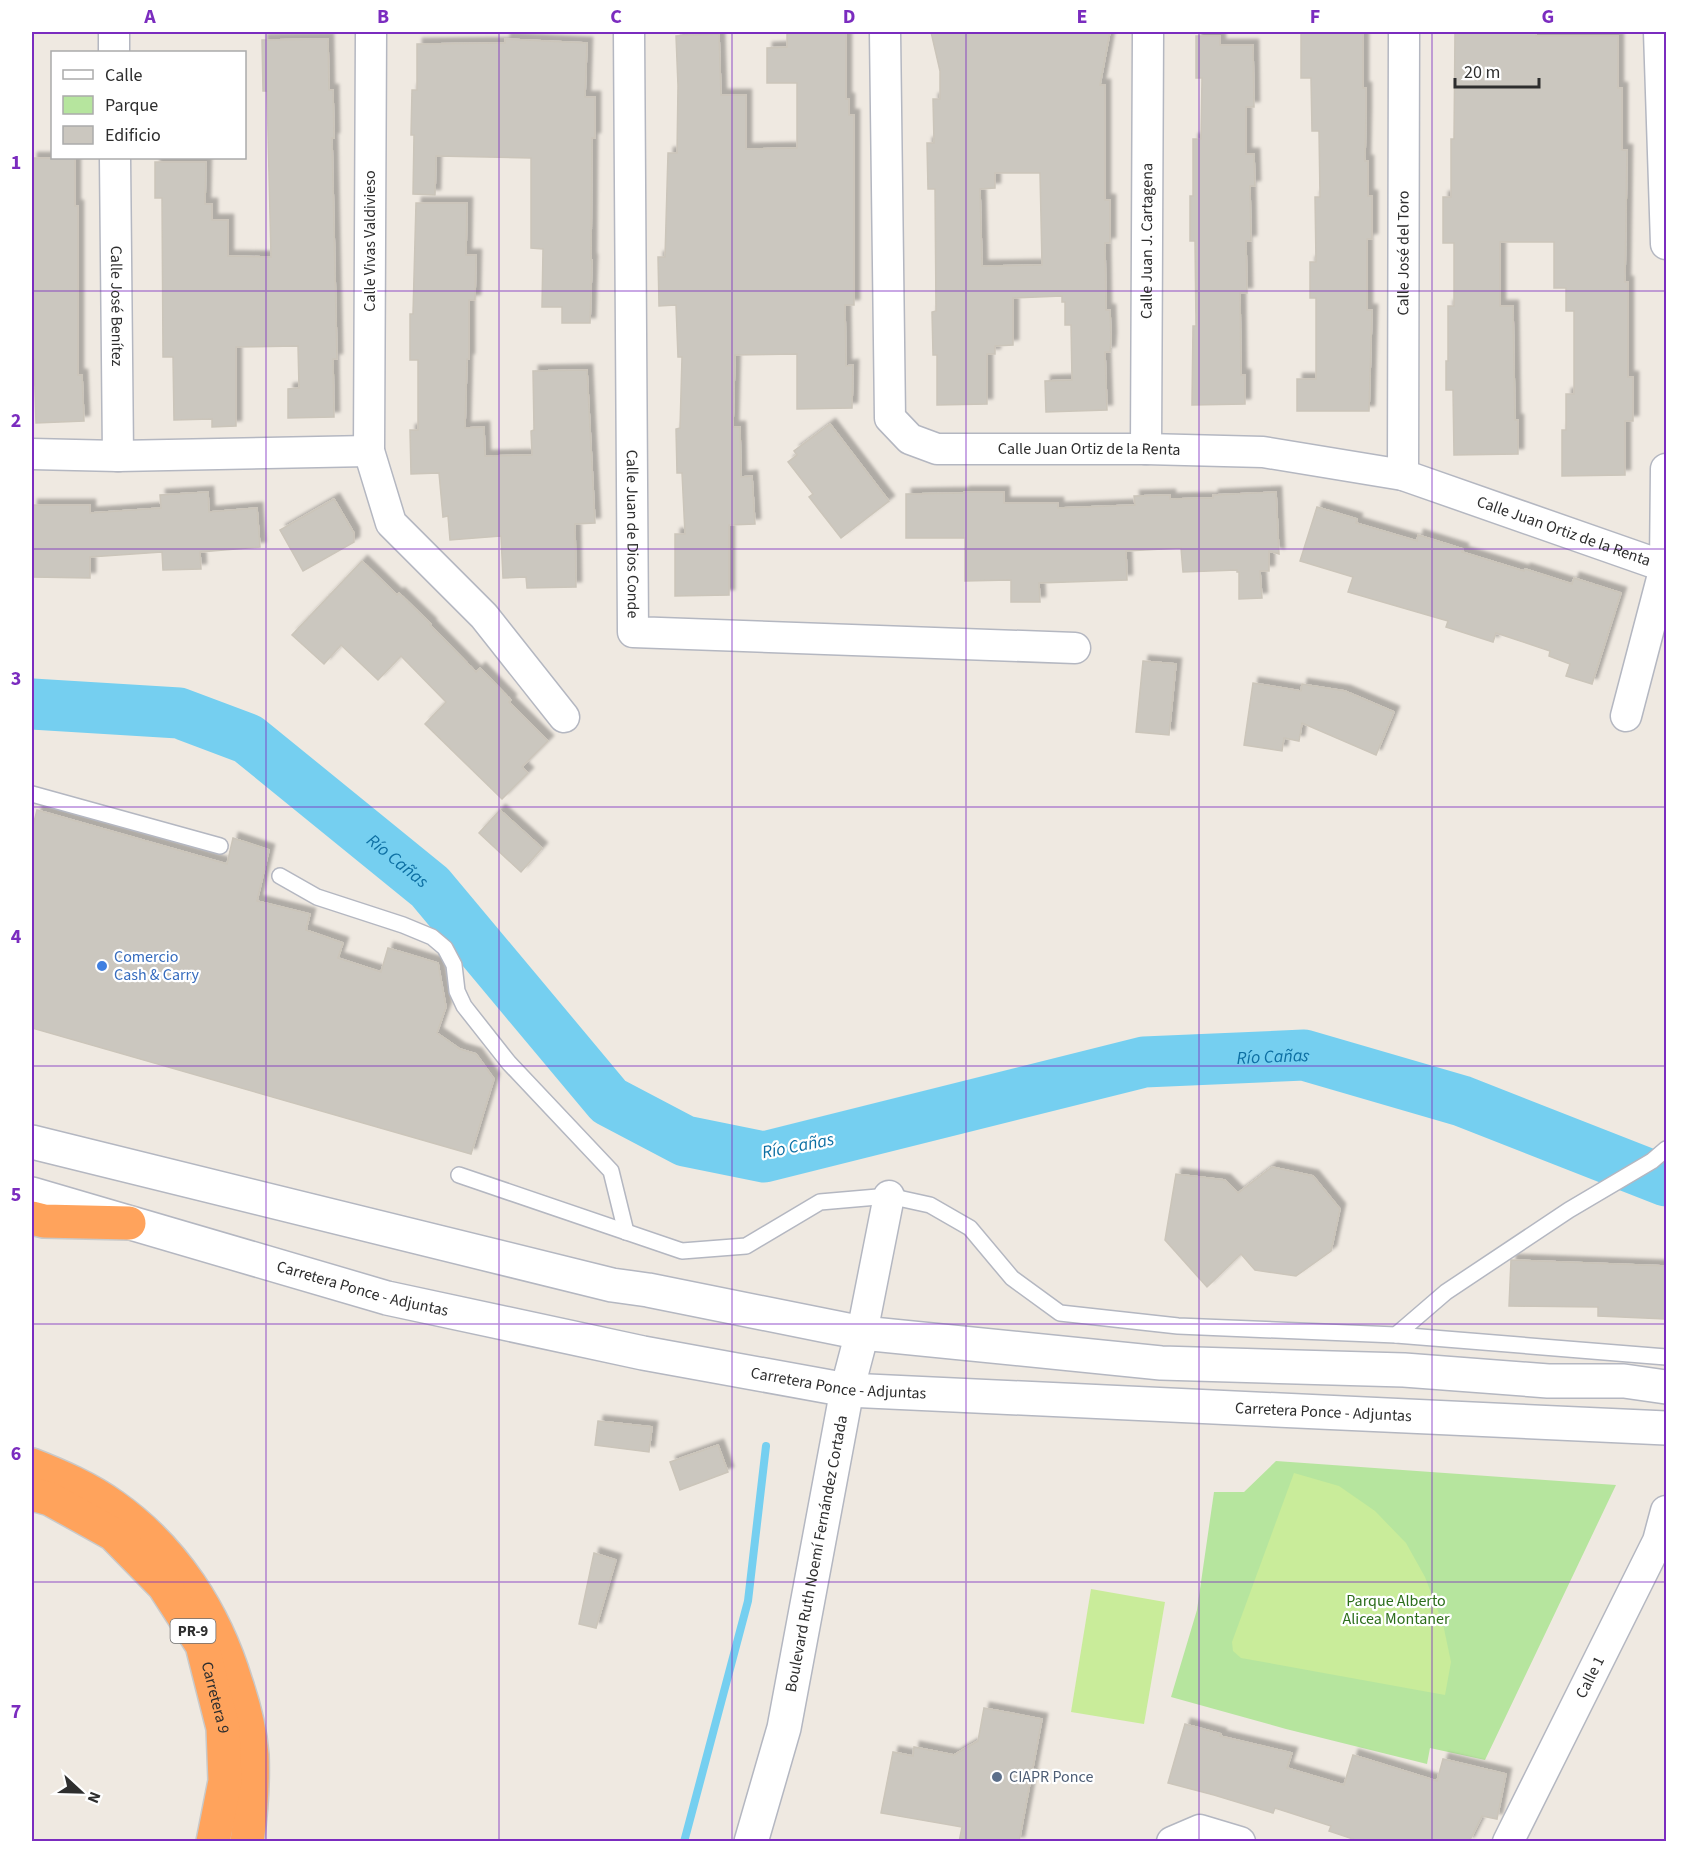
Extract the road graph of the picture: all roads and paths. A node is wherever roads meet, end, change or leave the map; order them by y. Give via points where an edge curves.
1 (114, 32) edge
2 (371, 32) edge
3 (628, 32) edge
4 (885, 32) edge
5 (1148, 32) edge
6 (1404, 32) edge
7 (1659, 32) edge
8 (114, 51) edge
9 (115, 159) edge
10 (1666, 244) edge
11 (1146, 449) junction
12 (369, 451) junction
13 (32, 454) edge
14 (118, 456) junction
15 (1666, 470) edge
16 (1403, 475) junction
17 (1666, 567) edge
18 (1075, 648) dead end
19 (1626, 716) dead end
20 (564, 717) dead end
21 (32, 794) edge
22 (220, 846) dead end
23 (280, 876) dead end
24 (32, 1142) edge
25 (1666, 1149) edge
26 (459, 1175) dead end
27 (32, 1194) edge
28 (889, 1196) junction
29 (32, 1218) edge
30 (129, 1223) junction
31 (626, 1232) junction
32 (862, 1333) junction
33 (1396, 1335) junction
34 (1666, 1357) edge
35 (1666, 1387) edge
36 (847, 1390) junction
37 (1666, 1428) edge
38 (32, 1465) edge
39 (32, 1494) edge
40 (1666, 1511) edge
41 (213, 1842) edge
42 (247, 1842) edge
43 (751, 1842) edge
44 (1172, 1842) edge
45 (1240, 1842) edge
46 (1508, 1842) edge

1 - 8 street
2 - 12 street, Calle Vivas Valdivieso
3 - 18 street, Calle Juan de Dios Conde via 633,632
4 - 11 street, Calle Juan Ortiz de la Renta via 890,418 910,439 937,449
5 - 11 street, Calle Juan J. Cartagena
6 - 16 street, Calle José del Toro
7 - 10 street
9 - 14 street, Calle José Benítez
11 - 16 street, Calle Juan Ortiz de la Renta via 1263,452
12 - 14 street
12 - 20 street, Calle Vivas Valdivieso via 391,523 484,615
13 - 14 street
15 - 17 street
16 - 17 street, Calle Juan Ortiz de la Renta
17 - 19 street
21 - 22 lane
23 - 31 lane via 317,897 432,937 445,948 454,965 457,991 464,1006 509,1063 611,1171
24 - 32 street via 612,1285
25 - 33 lane via 1446,1292
26 - 31 lane
27 - 30 street, Carretera Ponce - Adjuntas
28 - 31 lane via 819,1202 746,1246 682,1251
28 - 32 street, Boulevard Ruth Noemí Fernández Cortada
28 - 33 lane via 930,1205 970,1228 1012,1278 1060,1313 1178,1326
29 - 30 highway
30 - 36 street, Carretera Ponce - Adjuntas via 387,1298 644,1353
32 - 35 street via 1161,1363 1404,1370 1548,1381 1624,1381
32 - 36 street, Boulevard Ruth Noemí Fernández Cortada
33 - 34 lane
36 - 37 street, Carretera Ponce - Adjuntas
36 - 43 street, Boulevard Ruth Noemí Fernández Cortada via 784,1728
38 - 42 highway via 70,1480 113,1506 176,1565 205,1608 227,1653 244,1708 252,1754
39 - 41 highway, Carretera 9 / PR-9 via 50,1499 113,1534 164,1586 202,1645 223,1728 225,1781
40 - 46 street, Calle 1 via 1658,1540
44 - 45 street via 1200,1830

